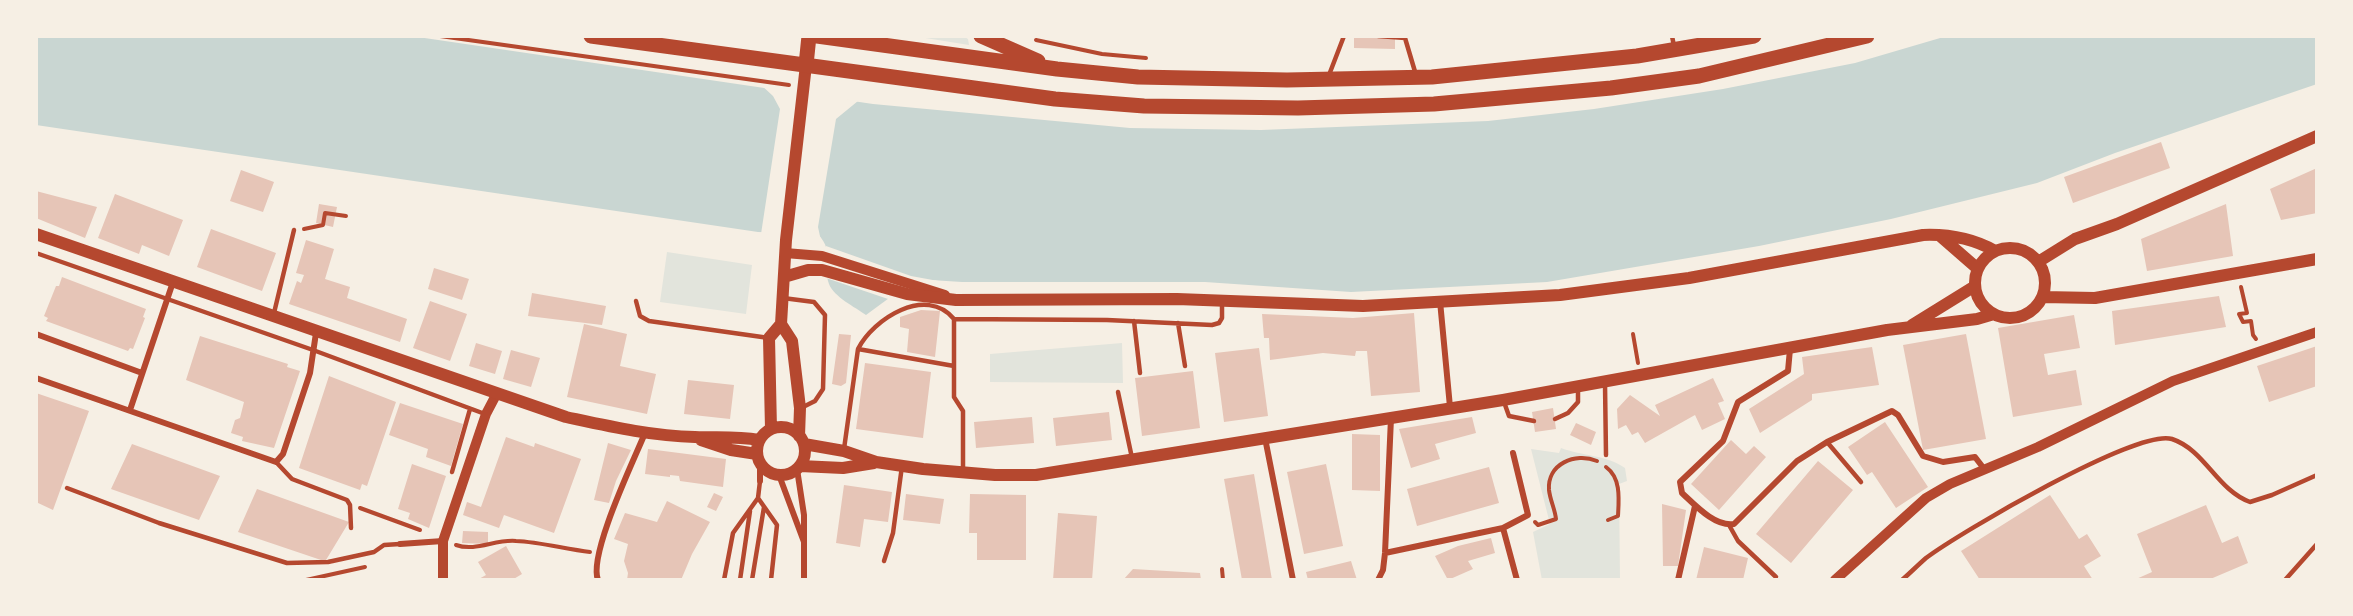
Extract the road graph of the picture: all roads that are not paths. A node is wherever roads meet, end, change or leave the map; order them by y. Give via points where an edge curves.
1 (591, 36) edge
2 (809, 36) edge
3 (818, 36) edge
4 (981, 36) edge
5 (1344, 36) edge
6 (1378, 36) edge
7 (1754, 36) edge
8 (1867, 36) edge
9 (1674, 43) edge
10 (806, 65) junction
11 (1058, 69) junction
12 (1417, 78) junction
13 (1327, 79) junction
14 (2317, 136) edge
15 (294, 230) dead end
16 (1938, 234) junction
17 (36, 235) edge
18 (785, 246) junction
19 (1995, 251) junction
20 (36, 253) edge
21 (2317, 259) edge
22 (2038, 262) junction
23 (1978, 269) junction
24 (784, 277) junction
25 (172, 282) junction
26 (1975, 286) junction
27 (782, 297) junction
28 (2043, 297) junction
29 (167, 299) junction
30 (956, 300) junction
31 (636, 301) dead end
32 (1222, 301) junction
33 (1440, 302) junction
34 (1994, 314) junction
35 (273, 316) junction
36 (954, 319) junction
37 (1134, 321) junction
38 (1178, 323) junction
39 (781, 324) junction
40 (1908, 327) junction
41 (2317, 332) edge
42 (316, 333) junction
43 (36, 334) edge
44 (769, 338) junction
45 (1790, 349) junction
46 (313, 350) junction
47 (858, 350) junction
48 (954, 366) junction
49 (1185, 366) dead end
50 (142, 373) junction
51 (1140, 373) dead end
52 (36, 378) edge
53 (1605, 381) junction
54 (1578, 386) junction
55 (1118, 393) dead end
56 (496, 395) junction
57 (1503, 400) junction
58 (1450, 407) junction
59 (800, 408) junction
60 (470, 409) junction
61 (130, 410) junction
62 (486, 414) junction
63 (1391, 417) junction
64 (1555, 419) dead end
65 (1534, 422) dead end
66 (771, 429) junction
67 (645, 433) junction
68 (695, 437) junction
69 (1265, 438) junction
70 (759, 440) junction
71 (802, 440) junction
72 (1827, 442) junction
73 (844, 451) junction
74 (1513, 453) dead end
75 (1606, 455) dead end
76 (758, 459) junction
77 (1132, 461) junction
78 (276, 462) junction
79 (876, 462) junction
80 (902, 466) junction
81 (799, 468) junction
82 (1985, 470) junction
83 (452, 472) dead end
84 (963, 472) junction
85 (2317, 475) edge
86 (779, 476) junction
87 (760, 481) joint
88 (1861, 482) dead end
89 (67, 488) dead end
90 (758, 498) junction
91 (1695, 506) junction
92 (764, 507) junction
93 (750, 509) junction
94 (1729, 525) junction
95 (351, 528) dead end
96 (1503, 528) junction
97 (443, 541) junction
98 (400, 544) joint
99 (2317, 544) edge
100 (806, 548) junction
101 (1385, 553) junction
102 (884, 561) dead end
103 (1776, 577) dead end
104 (443, 580) edge
105 (598, 580) edge
106 (724, 580) edge
107 (740, 580) edge
108 (752, 580) edge
109 (771, 580) edge
110 (804, 580) edge
111 (1293, 580) edge
112 (1378, 580) edge
113 (1518, 580) edge
114 (1678, 580) edge
115 (1835, 580) edge
116 (1902, 580) edge
117 (2285, 580) edge

1 - 10 main road
2 - 10 main road
3 - 11 main road
4 - 11 main road
5 - 13 lane
6 - 12 lane via 1405,38
7 - 9 main road
8 - 10 main road via 1699,76 1611,88 1434,104 1309,108 1144,106 1055,99
9 - 12 main road via 1637,56
10 - 18 main road
11 - 13 main road via 1138,77
12 - 13 main road
14 - 22 main road via 2074,239
15 - 35 lane
16 - 19 main road via 1975,240
16 - 23 main road
16 - 33 main road via 1689,278 1560,295
17 - 25 main road
18 - 24 main road
18 - 30 street
19 - 22 main road via 2018,249
19 - 23 main road
20 - 29 lane
21 - 28 main road via 2096,298
22 - 28 main road via 2045,277
23 - 26 main road
24 - 27 main road
24 - 30 main road via 822,270 907,294
25 - 29 street
25 - 35 main road
26 - 34 main road via 1981,303
26 - 40 main road
27 - 39 main road
27 - 59 lane via 814,302 825,315 822,389 815,401
28 - 34 main road via 2031,312 2022,316 2003,318
29 - 46 lane
29 - 50 street
30 - 32 main road
31 - 44 lane via 640,316 649,321
32 - 33 main road via 1363,306
32 - 38 lane via 1219,323
33 - 58 street
34 - 40 main road
35 - 42 main road
36 - 37 lane
36 - 47 lane via 940,309 905,308 887,316
36 - 48 lane
37 - 38 lane
37 - 51 lane
38 - 49 lane
39 - 44 main road
39 - 59 main road via 792,341
40 - 45 main road
41 - 82 street via 2173,381
42 - 46 street
42 - 56 main road
43 - 50 street
44 - 66 main road
45 - 53 main road
45 - 91 street via 1788,371 1742,398 1723,441 1683,477 1682,493
46 - 60 lane
46 - 78 street via 303,396 283,454
47 - 48 lane
47 - 73 lane
48 - 84 lane via 954,397 963,411
50 - 61 street
52 - 61 street
53 - 54 main road
53 - 75 lane
54 - 57 main road
54 - 64 lane via 1578,402
55 - 77 lane
56 - 62 street
56 - 67 main road via 566,417
57 - 58 main road
57 - 65 lane via 1509,416
58 - 63 main road
59 - 71 main road
60 - 62 lane
60 - 83 lane
61 - 78 street
62 - 97 street
63 - 69 main road
63 - 101 street
66 - 70 main road
66 - 71 main road via 786,428
67 - 68 main road
67 - 105 street via 608,523 596,566
68 - 70 main road via 734,435
68 - 76 main road
69 - 77 main road
69 - 111 street
70 - 76 main road
71 - 73 main road
71 - 81 main road via 805,456
72 - 82 street via 1892,411 1923,456 1943,462 1975,457
72 - 88 lane
72 - 94 street via 1797,461 1740,520
73 - 79 main road
74 - 96 street via 1528,515
76 - 86 main road via 768,471
76 - 87 street
77 - 84 main road via 1036,475
78 - 95 lane via 292,479 347,500 351,505
79 - 80 main road
79 - 81 main road via 843,468
80 - 84 main road
80 - 102 lane via 893,532
81 - 86 main road
81 - 100 street
82 - 115 street via 1926,498
85 - 116 lane via 2257,501 2242,499 2188,448 2171,439 2155,438 2044,488 1926,559
86 - 100 street
87 - 90 lane
89 - 98 lane via 159,523 287,562 328,562
90 - 92 lane
90 - 93 lane
91 - 94 street
91 - 114 street
92 - 108 lane
92 - 109 lane via 777,525
93 - 106 lane via 733,533
93 - 107 lane
94 - 103 lane via 1738,541
96 - 101 street
96 - 113 street
97 - 98 street
97 - 104 street
99 - 117 lane
100 - 110 street
101 - 112 street

